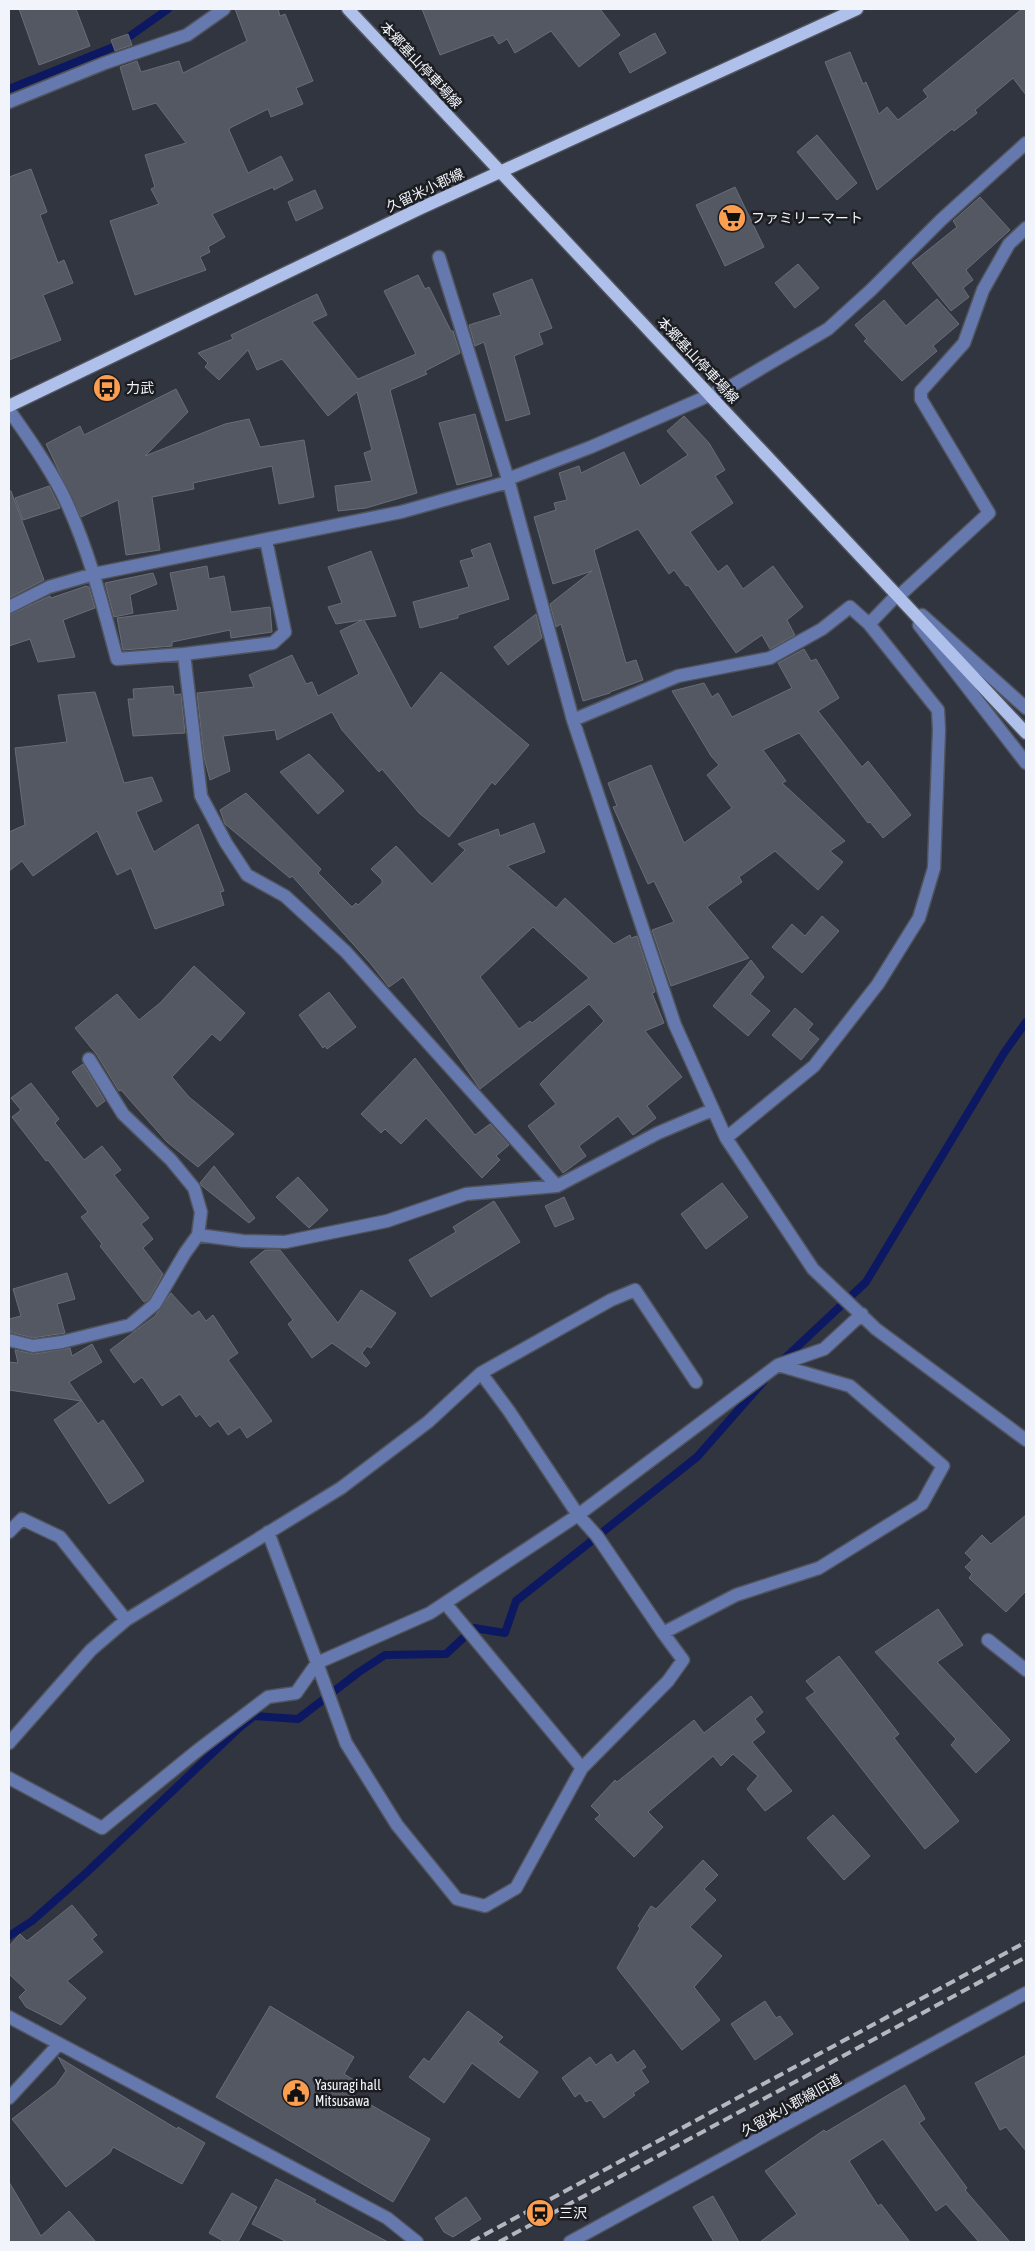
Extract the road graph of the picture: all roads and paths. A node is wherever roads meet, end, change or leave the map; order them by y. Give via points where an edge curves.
1 (224, 9) edge
2 (348, 9) edge
3 (857, 9) edge
4 (9, 102) edge
5 (1026, 143) edge
6 (501, 171) junction
7 (1026, 228) edge
8 (439, 257) dead end
9 (710, 395) junction
10 (9, 408) edge
11 (508, 480) junction
12 (266, 540) junction
13 (94, 574) junction
14 (885, 581) junction
15 (898, 596) junction
16 (9, 607) edge
17 (869, 624) junction
18 (184, 654) junction
19 (1026, 708) edge
20 (573, 720) junction
21 (1026, 733) edge
22 (1026, 763) edge
23 (89, 1059) dead end
24 (712, 1110) junction
25 (726, 1138) junction
26 (557, 1186) junction
27 (198, 1235) junction
28 (862, 1314) junction
29 (9, 1340) edge
30 (778, 1365) junction
31 (481, 1373) junction
32 (696, 1382) dead end
33 (1026, 1440) edge
34 (578, 1516) junction
35 (9, 1532) edge
36 (268, 1532) junction
37 (444, 1603) junction
38 (126, 1620) junction
39 (663, 1633) junction
40 (988, 1640) dead end
41 (317, 1663) junction
42 (1026, 1670) edge
43 (9, 1743) edge
44 (582, 1768) junction
45 (9, 1778) edge
46 (1026, 1993) edge
47 (9, 2018) edge
48 (58, 2045) junction
49 (9, 2098) edge
50 (417, 2242) edge
51 (570, 2242) edge

1 - 4 street via 186,35
2 - 6 main road, 本郷基山停車場線
3 - 6 main road, 久留米小郡線
5 - 9 street via 828,329
6 - 9 main road, 本郷基山停車場線
6 - 10 main road, 久留米小郡線
7 - 15 street via 1009,244 983,290 964,344 921,391 921,399 989,513
8 - 11 street
9 - 11 street
9 - 14 main road, 本郷基山停車場線
10 - 13 street via 62,494
11 - 12 street via 401,512
11 - 20 street
12 - 13 street
12 - 18 street via 285,632 273,643
13 - 16 street via 48,587
13 - 18 street via 117,660
14 - 15 street
14 - 21 main road, 本郷基山停車場線
15 - 17 street
15 - 19 street
15 - 22 street
17 - 20 street via 850,607 822,629 770,658 678,676
17 - 25 street via 938,710 934,868 919,918 872,992 814,1066
18 - 26 street via 201,796 247,875 285,896 346,952
20 - 24 street via 675,1025
23 - 27 street via 123,1114 171,1160 194,1188 201,1212
24 - 25 street
24 - 26 street via 658,1133
25 - 28 street via 813,1269
26 - 27 street via 466,1194 387,1221 284,1242
27 - 29 street via 155,1304 130,1325 43,1345
28 - 30 street via 824,1349
28 - 33 street via 876,1329
30 - 34 street
30 - 39 street via 850,1386 942,1466 922,1504 819,1568 736,1595
31 - 32 street via 634,1290
31 - 34 street
31 - 36 street via 428,1422 349,1482
34 - 37 street
34 - 39 street via 597,1536
35 - 38 street via 22,1519 60,1537
36 - 38 street
36 - 41 street
37 - 41 street via 430,1613
37 - 44 street
38 - 43 street via 91,1650
39 - 44 street via 683,1660 668,1681
40 - 42 street
41 - 44 street via 346,1743 397,1825 457,1899 486,1906 516,1888
41 - 45 street via 296,1693 268,1697 102,1828
46 - 51 street, 久留米小郡線旧道
47 - 48 street
48 - 49 street
48 - 50 street via 387,2218

